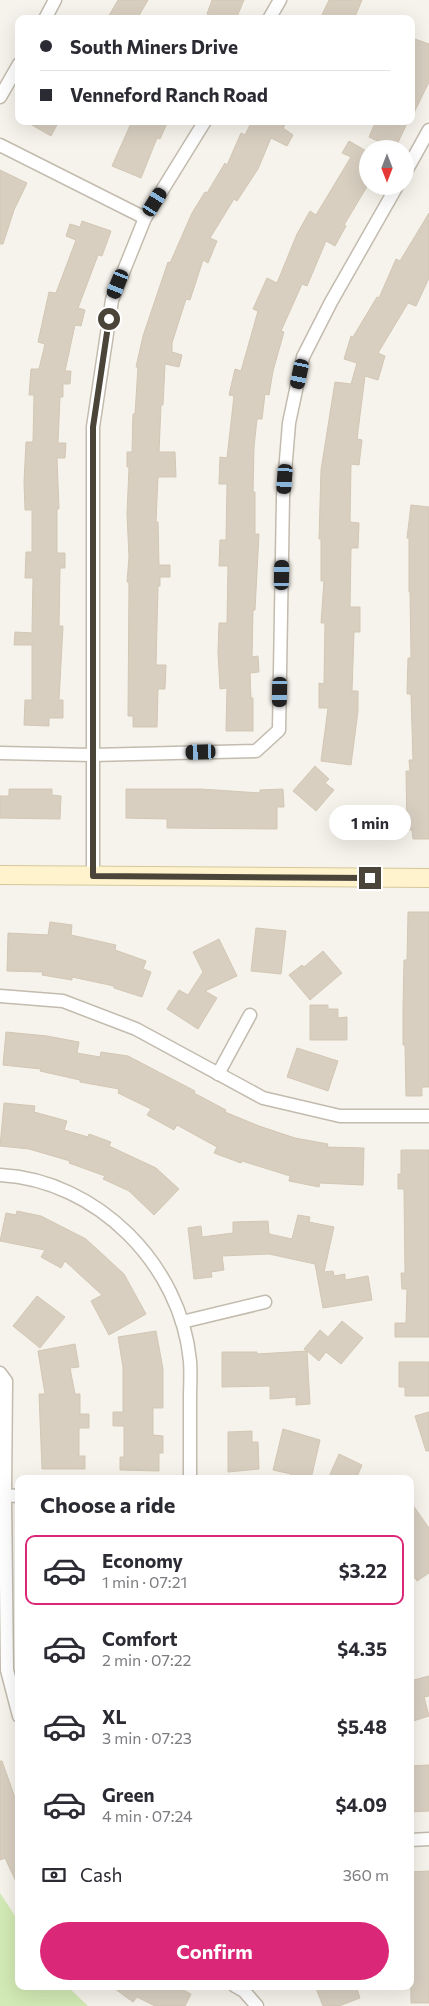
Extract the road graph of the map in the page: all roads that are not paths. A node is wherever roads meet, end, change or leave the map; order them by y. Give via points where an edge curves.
1 (56, 0) edge
2 (280, 0) edge
3 (47, 15) edge
4 (271, 15) edge
5 (15, 71) edge
6 (0, 97) edge
7 (203, 125) edge
8 (429, 130) edge
9 (0, 145) edge
10 (414, 156) edge
11 (392, 195) edge
12 (145, 218) junction
13 (0, 753) edge
14 (92, 755) junction
15 (0, 875) edge
16 (93, 876) junction
17 (429, 878) edge
18 (0, 996) edge
19 (250, 1015) dead end
20 (218, 1074) junction
21 (429, 1116) edge
22 (0, 1175) edge
23 (265, 1302) dead end
24 (182, 1322) junction
25 (0, 1373) edge
26 (190, 1475) edge
27 (2, 1495) edge
28 (15, 1496) edge
29 (3, 1671) edge
30 (15, 1705) edge
31 (429, 1839) edge
32 (414, 1840) edge
33 (242, 1990) edge
34 (256, 2006) edge

1 - 3 street
2 - 4 street
5 - 6 street
7 - 12 street
8 - 10 street
9 - 12 street
11 - 14 street via 303,357 289,424 283,497 280,730 256,750
12 - 14 street via 112,300 93,427
13 - 14 street
14 - 16 street
15 - 16 street
16 - 17 street
18 - 20 street via 63,1002 136,1029
19 - 20 street
20 - 21 street via 262,1098 340,1116
22 - 24 street via 48,1183 87,1201 131,1235 153,1264
23 - 24 street
24 - 26 street via 190,1361
25 - 27 street via 6,1381
27 - 28 street
27 - 29 street
29 - 30 street
31 - 32 street
33 - 34 street

